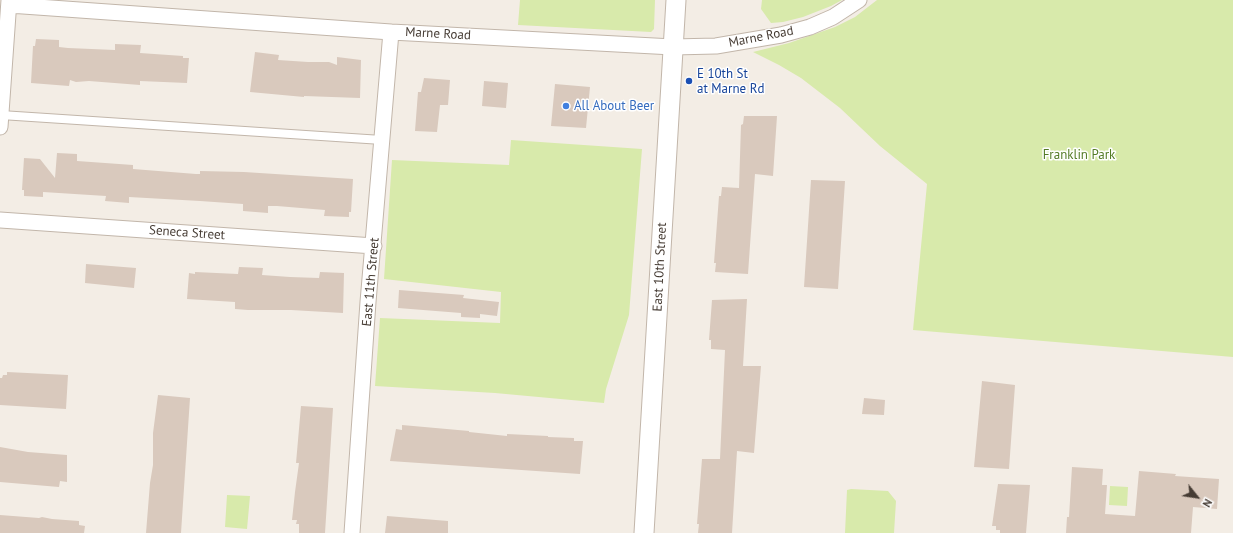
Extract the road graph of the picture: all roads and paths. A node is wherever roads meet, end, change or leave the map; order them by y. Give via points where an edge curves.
1 (676, 0) edge
2 (859, 0) edge
3 (9, 2) edge
4 (391, 32) junction
5 (673, 47) junction
6 (0, 121) edge
7 (382, 140) junction
8 (0, 220) edge
9 (374, 246) junction
10 (352, 533) edge
11 (644, 533) edge

1 - 5 street, East 10th Street
2 - 5 street, Marne Road via 833,17 781,35 716,46
3 - 4 street, Marne Road
3 - 6 street
4 - 5 street, Marne Road
4 - 7 street, East 11th Street
5 - 11 street, East 10th Street
6 - 7 lane
7 - 9 street, East 11th Street
8 - 9 street, Seneca Street
9 - 10 street, East 11th Street

